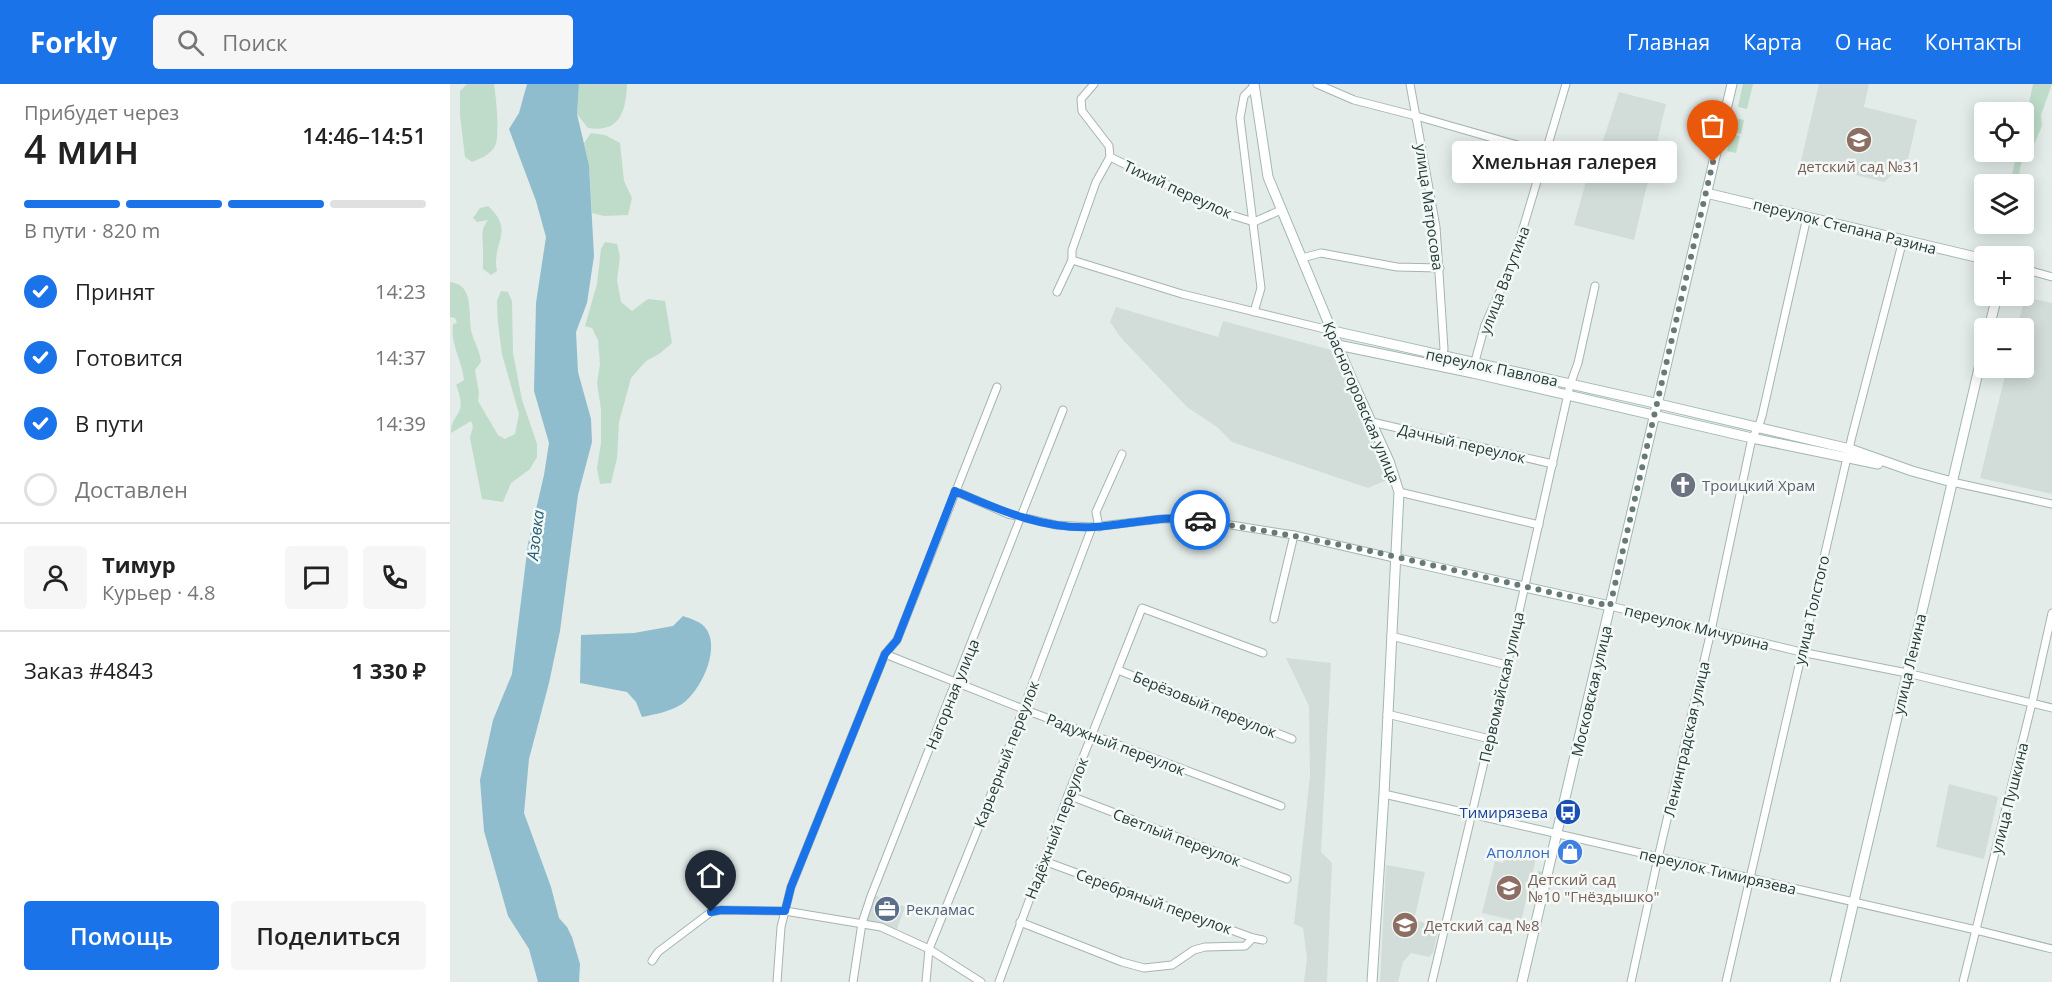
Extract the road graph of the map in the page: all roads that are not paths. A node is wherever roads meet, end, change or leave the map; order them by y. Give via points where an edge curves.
1 (1094, 84) edge
2 (1317, 84) edge
3 (1410, 84) edge
4 (1566, 84) edge
5 (1732, 84) edge
6 (1254, 85) edge
7 (1416, 116) junction
8 (1545, 153) junction
9 (1110, 157) junction
10 (1706, 193) junction
11 (1281, 210) junction
12 (1807, 217) junction
13 (1254, 222) junction
14 (1903, 240) junction
15 (1974, 257) edge
16 (1302, 258) junction
17 (1072, 260) junction
18 (1440, 268) junction
19 (2034, 272) edge
20 (2052, 277) edge
21 (1595, 286) dead end
22 (1057, 292) dead end
23 (1254, 312) junction
24 (1333, 331) junction
25 (1338, 345) junction
26 (1441, 361) junction
27 (1473, 368) junction
28 (1977, 378) edge
29 (1570, 385) junction
30 (997, 387) dead end
31 (1569, 395) junction
32 (1657, 404) junction
33 (1063, 410) dead end
34 (1655, 415) junction
35 (1372, 422) junction
36 (1758, 428) junction
37 (1752, 438) junction
38 (1122, 454) dead end
39 (1849, 454) junction
40 (1553, 464) junction
41 (1952, 483) junction
42 (955, 491) junction
43 (1399, 492) junction
44 (2052, 504) edge
45 (1021, 517) junction
46 (1539, 525) junction
47 (1096, 527) junction
48 (1294, 536) junction
49 (1394, 558) junction
50 (1525, 586) junction
51 (1610, 606) junction
52 (2052, 613) edge
53 (1274, 619) dead end
54 (1712, 631) junction
55 (1391, 636) junction
56 (1263, 652) dead end
57 (1801, 652) junction
58 (885, 654) junction
59 (1507, 665) junction
60 (1118, 670) junction
61 (1907, 673) junction
62 (957, 682) junction
63 (2032, 703) junction
64 (2052, 708) edge
65 (1023, 709) junction
66 (1387, 714) junction
67 (1092, 735) junction
68 (1292, 739) dead end
69 (1490, 739) junction
70 (1384, 794) junction
71 (1068, 795) junction
72 (1281, 806) dead end
73 (1471, 814) junction
74 (1557, 835) junction
75 (1658, 858) junction
76 (1044, 861) junction
77 (1749, 878) junction
78 (1287, 879) dead end
79 (1854, 902) junction
80 (785, 911) junction
81 (1020, 922) junction
82 (862, 923) junction
83 (1976, 930) junction
84 (1253, 938) junction
85 (1263, 940) dead end
86 (929, 948) junction
87 (2052, 949) edge
88 (652, 962) dead end
89 (777, 982) edge
90 (853, 982) edge
91 (926, 982) edge
92 (981, 982) edge
93 (999, 982) edge
94 (1372, 982) edge
95 (1432, 982) edge
96 (1522, 982) edge
97 (1631, 982) edge
98 (1726, 982) edge
99 (1835, 982) edge
100 (1963, 982) edge

1 - 9 street via 1081,99 1082,111 1109,146
2 - 7 street via 1354,100
3 - 7 street, улица Матросова
4 - 8 street, улица Ватутина
5 - 10 street, Московская улица
6 - 11 street, Красногоровская улица via 1268,177
6 - 13 street, Красногоровская улица via 1244,96 1240,118
7 - 8 street
7 - 18 street, улица Матросова
8 - 27 street, улица Ватутина via 1513,262 1485,325
9 - 13 street, Тихий переулок via 1186,196
9 - 17 street via 1082,218
10 - 12 street, переулок Степана Разина
10 - 32 street, Московская улица
11 - 13 street
11 - 16 street, Красногоровская улица
12 - 14 street, переулок Степана Разина
12 - 36 street, Ленинградская улица
13 - 23 street, Красногоровская улица via 1261,288
14 - 15 street, переулок Степана Разина
14 - 39 street, улица Толстого
16 - 18 street via 1321,253 1397,267
16 - 24 street, Красногоровская улица
17 - 22 street
17 - 23 street, переулок Павлова
18 - 26 street, улица Матросова via 1444,349
19 - 20 street
21 - 29 street, Первомайская улица
23 - 24 street, переулок Павлова
24 - 25 street, Красногоровская улица
24 - 26 street, переулок Павлова
25 - 26 street, переулок Павлова
25 - 35 street, Красногоровская улица
26 - 27 street, переулок Павлова
27 - 29 street, переулок Павлова
27 - 31 street, переулок Павлова
28 - 41 street, улица Ленина
29 - 31 street, Первомайская улица
29 - 32 street, переулок Павлова
30 - 42 street
31 - 34 street, переулок Павлова
31 - 40 street, Первомайская улица
32 - 34 street, Московская улица
32 - 36 street, переулок Павлова
33 - 45 street, Нагорная улица
34 - 37 street, переулок Павлова
34 - 51 street, Московская улица
35 - 40 street, Дачный переулок
35 - 43 street, Красногоровская улица
36 - 37 street, Ленинградская улица
36 - 39 street, переулок Павлова
37 - 39 street, переулок Павлова
37 - 54 street, Ленинградская улица
38 - 47 street, Карьерный переулок via 1096,512
39 - 41 street, переулок Павлова
39 - 57 street, улица Толстого
40 - 46 street, Первомайская улица
41 - 44 street, переулок Павлова
41 - 61 street, улица Ленина
42 - 45 street, переулок Мичурина
42 - 58 street via 897,640
43 - 46 street
43 - 49 street, Красногоровская улица
45 - 47 street, переулок Мичурина via 1056,525
45 - 62 street, Нагорная улица
46 - 50 street, Первомайская улица
47 - 48 street, переулок Мичурина via 1193,519
47 - 65 street, Карьерный переулок
48 - 49 street, переулок Мичурина
48 - 53 street
49 - 50 street, переулок Мичурина
49 - 55 street, Красногоровская улица
50 - 51 street, переулок Мичурина
50 - 59 street, Первомайская улица
51 - 54 street, переулок Мичурина
51 - 74 street, Московская улица
52 - 63 street, улица Пушкина
54 - 57 street, переулок Мичурина
54 - 75 street, Ленинградская улица
55 - 59 street
55 - 66 street, Красногоровская улица
56 - 60 street, Надёжный переулок via 1142,608
57 - 61 street, переулок Мичурина
57 - 77 street, улица Толстого
58 - 62 street, Радужный переулок
58 - 80 street via 791,887
59 - 69 street, Первомайская улица
60 - 67 street, Надёжный переулок
60 - 68 street, Берёзовый переулок
61 - 63 street, переулок Мичурина
61 - 79 street, улица Ленина
62 - 65 street, Радужный переулок
62 - 82 street, Нагорная улица
63 - 64 street, переулок Мичурина
63 - 83 street, улица Пушкина
65 - 67 street, Радужный переулок
65 - 86 street, Карьерный переулок
66 - 69 street
66 - 70 street, Красногоровская улица
67 - 71 street, Надёжный переулок
67 - 72 street, Радужный переулок
69 - 73 street, Первомайская улица
70 - 73 street, переулок Тимирязева
70 - 94 street, Красногоровская улица
71 - 76 street, Надёжный переулок
71 - 78 street, Светлый переулок
73 - 74 street, переулок Тимирязева
73 - 95 street, Первомайская улица
74 - 75 street, переулок Тимирязева
74 - 96 street, Московская улица
75 - 77 street, переулок Тимирязева
75 - 97 street, Ленинградская улица
76 - 81 street, Надёжный переулок
76 - 84 street, Серебряный переулок
77 - 79 street, переулок Тимирязева
77 - 98 street, улица Толстого
79 - 83 street, переулок Тимирязева
79 - 99 street, улица Ленина
80 - 82 street
80 - 88 street via 711,912 658,952
80 - 89 street
81 - 84 street via 1144,969 1172,965 1205,947 1245,946
81 - 93 street, Надёжный переулок
82 - 86 street via 882,927
82 - 90 street, Нагорная улица
83 - 87 street, переулок Тимирязева
83 - 100 street, улица Пушкина
84 - 85 street, Серебряный переулок
86 - 91 street, Карьерный переулок
86 - 92 street

